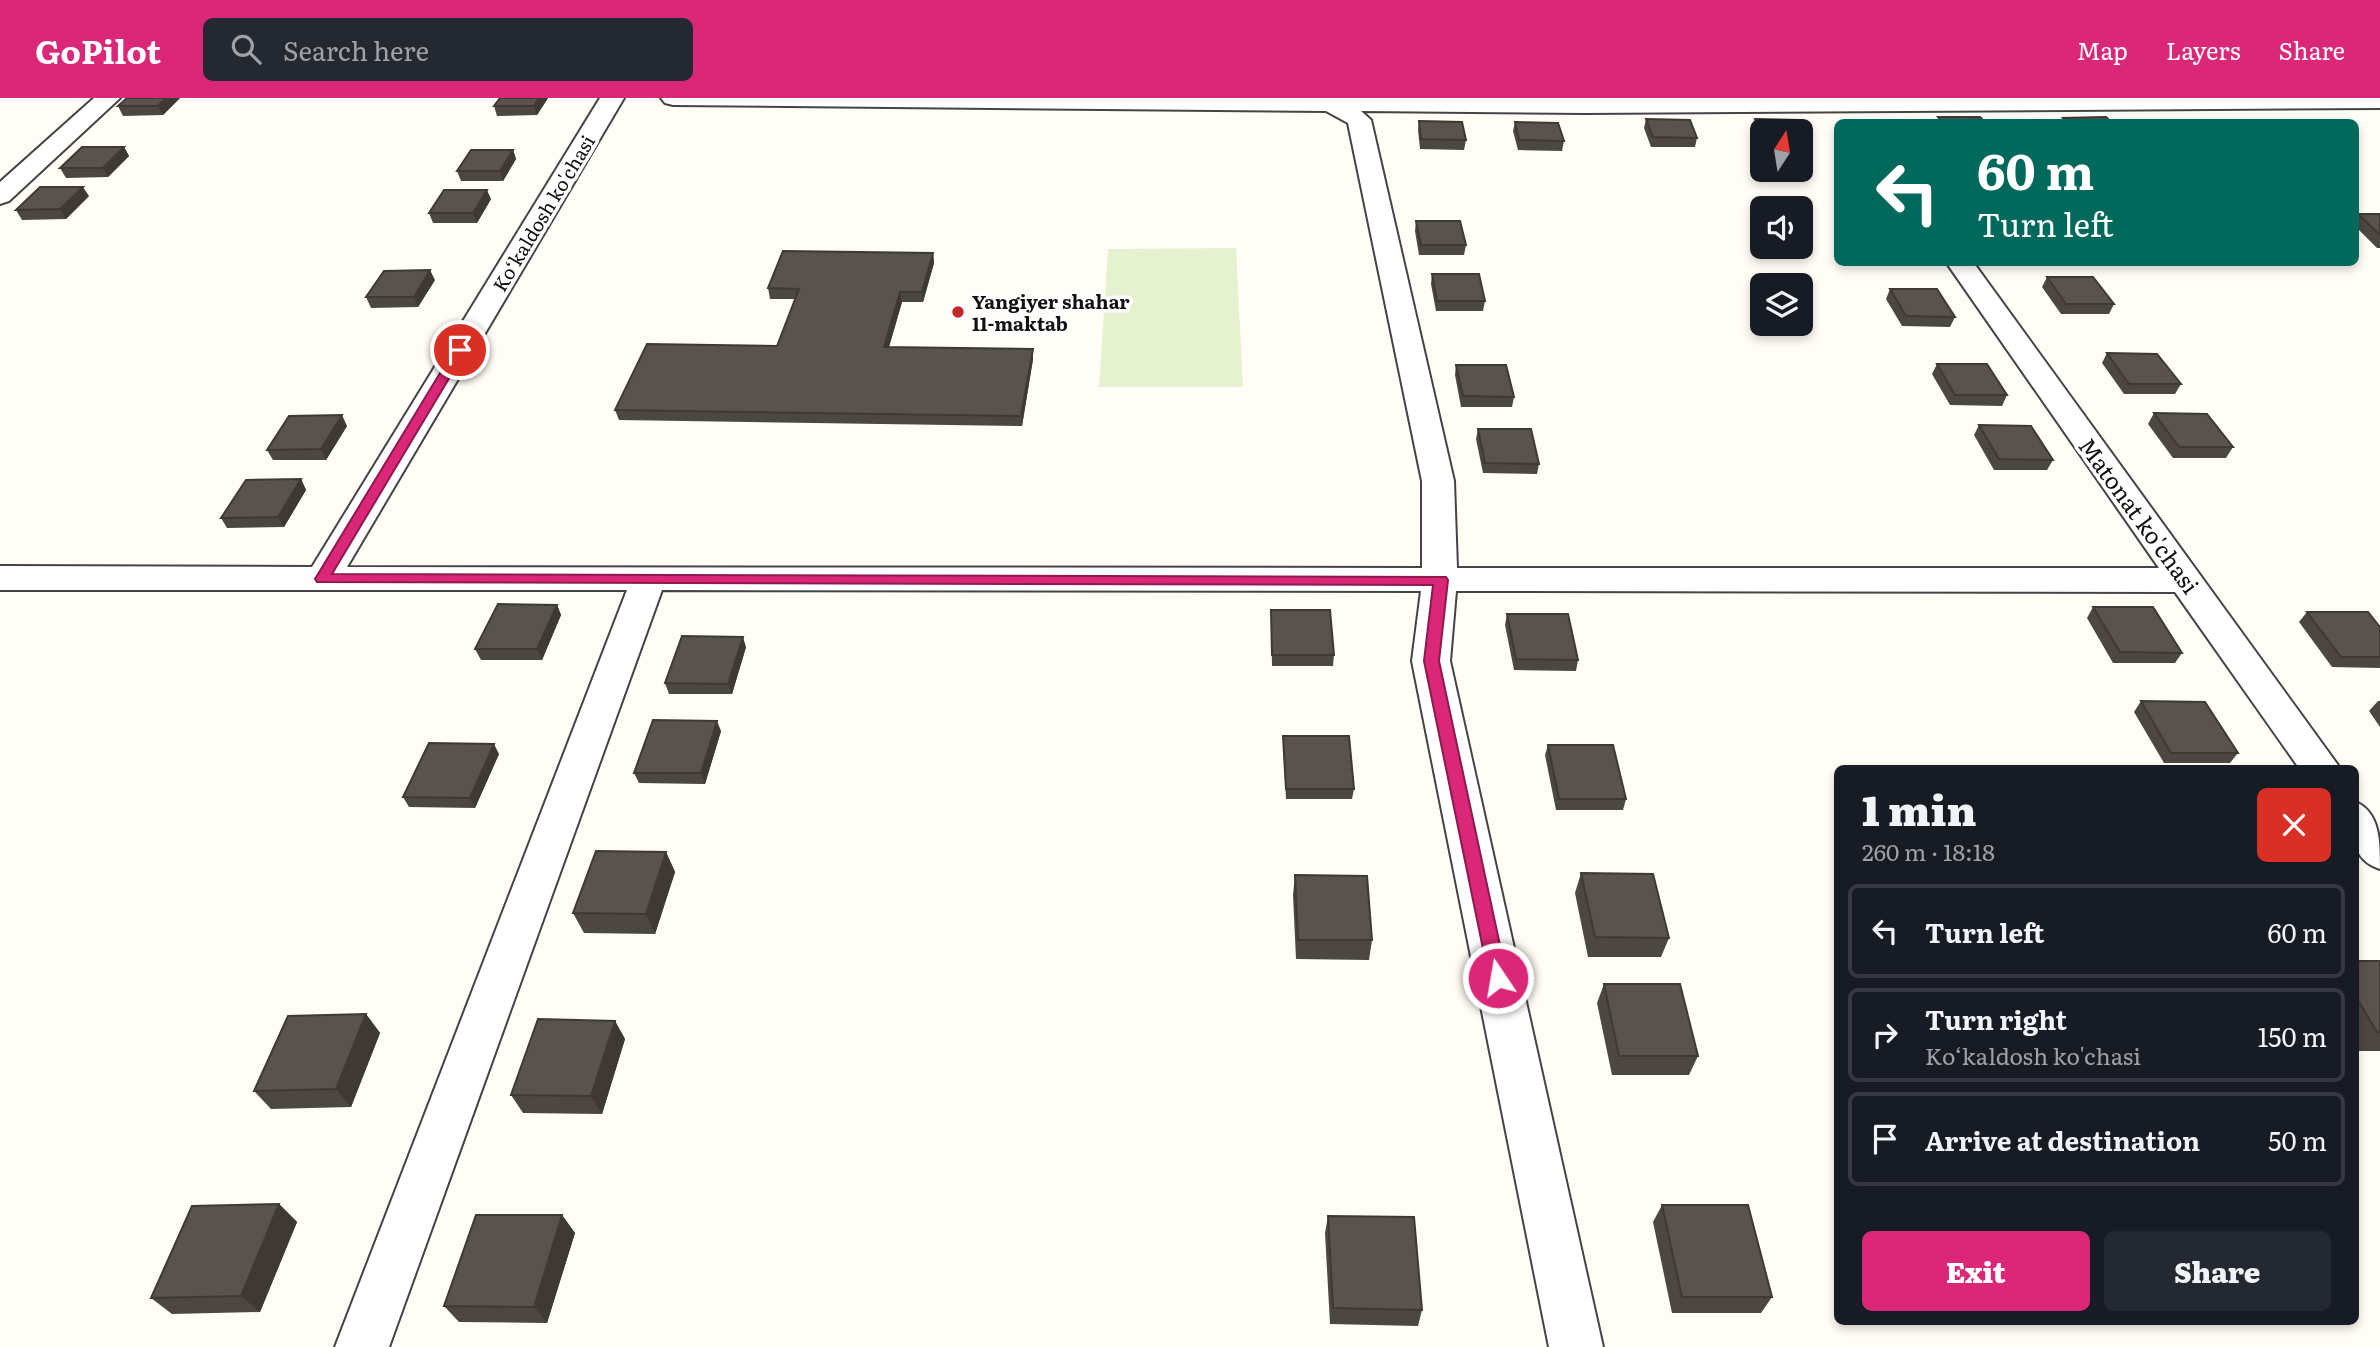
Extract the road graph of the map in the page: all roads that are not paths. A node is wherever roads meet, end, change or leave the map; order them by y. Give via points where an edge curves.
1 (108, 98) edge
2 (612, 98) edge
3 (673, 98) edge
4 (1328, 101) edge
5 (2380, 101) edge
6 (1849, 108) edge
7 (0, 196) edge
8 (1962, 266) edge
9 (0, 578) edge
10 (322, 579) junction
11 (648, 580) junction
12 (1440, 580) junction
13 (2187, 580) junction
14 (2318, 765) edge
15 (2359, 822) edge
16 (2380, 853) edge
17 (362, 1347) edge
18 (1576, 1347) edge

1 - 7 street
2 - 10 street, Ko‘kaldosh ko'chasi
3 - 4 street
4 - 6 street
4 - 12 street via 1359,120 1438,481
5 - 6 street
8 - 13 street, Matonat ko'chasi
9 - 10 street
10 - 11 street
11 - 12 street
11 - 17 street
12 - 13 street
12 - 18 street via 1431,661
13 - 14 street, Matonat ko'chasi
15 - 16 street

